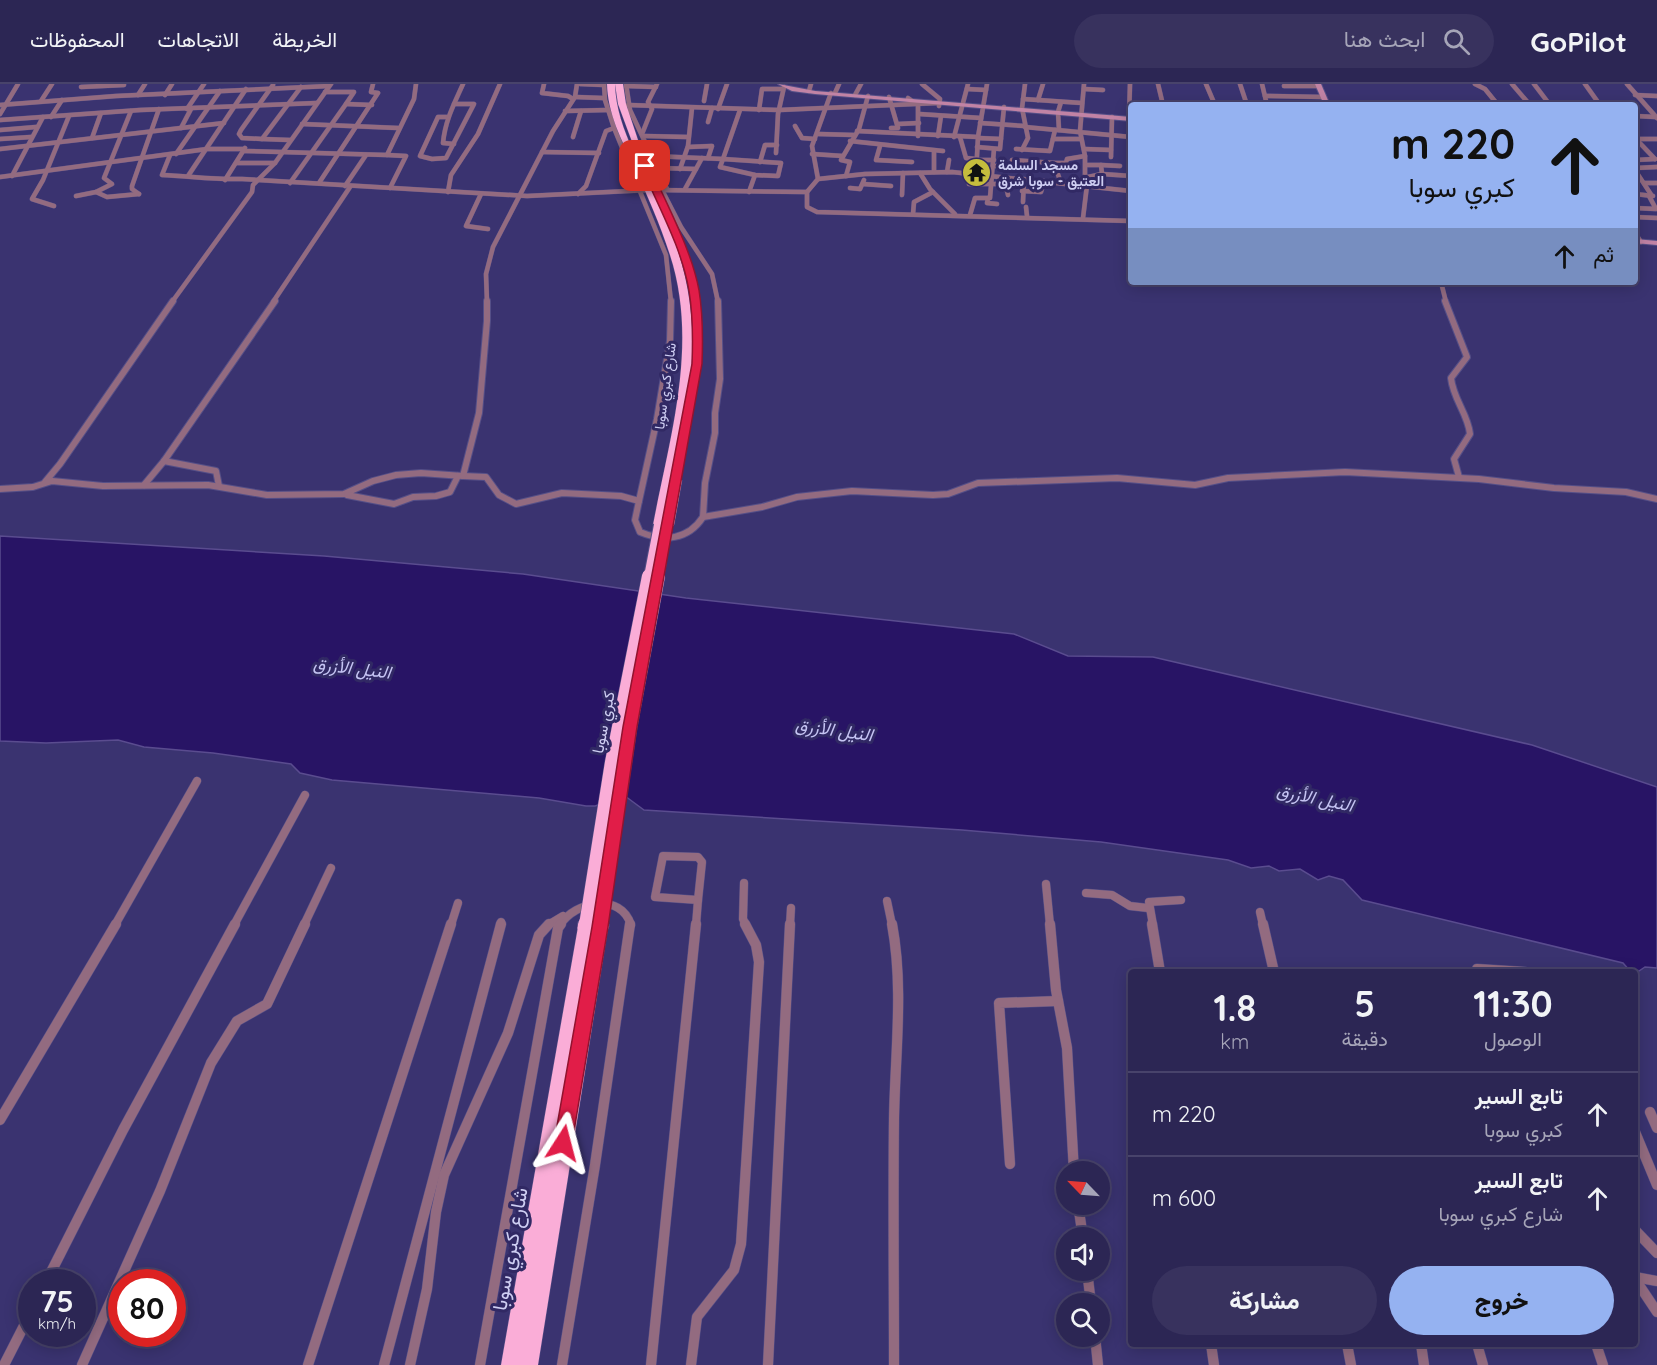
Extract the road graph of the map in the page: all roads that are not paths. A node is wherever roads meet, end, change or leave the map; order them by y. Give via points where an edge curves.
1 (18, 84) edge
2 (52, 84) edge
3 (125, 84) edge
4 (145, 84) edge
5 (172, 84) edge
6 (188, 84) edge
7 (204, 84) edge
8 (237, 84) edge
9 (348, 84) edge
10 (373, 84) edge
11 (416, 84) edge
12 (463, 84) edge
13 (500, 84) edge
14 (544, 84) edge
15 (579, 84) edge
16 (707, 84) edge
17 (727, 84) edge
18 (839, 84) edge
19 (861, 84) edge
20 (922, 84) edge
21 (934, 84) edge
22 (987, 84) edge
23 (1025, 84) edge
24 (1043, 84) edge
25 (1130, 84) edge
26 (1158, 84) edge
27 (1206, 84) edge
28 (1240, 84) edge
29 (1262, 84) edge
30 (1474, 84) edge
31 (1512, 84) edge
32 (1534, 84) edge
33 (1585, 84) edge
34 (1627, 84) edge
35 (313, 85) edge
36 (330, 85) edge
37 (614, 85) edge
38 (1283, 85) edge
39 (1318, 85) edge
40 (82, 86) edge
41 (272, 86) edge
42 (287, 86) edge
43 (656, 86) edge
44 (763, 86) edge
45 (301, 87) junction
46 (783, 87) edge
47 (810, 87) edge
48 (967, 87) edge
49 (1084, 87) edge
50 (927, 88) junction
51 (246, 89) junction
52 (235, 90) junction
53 (986, 90) junction
54 (1103, 90) dead end
55 (220, 91) junction
56 (199, 92) junction
57 (325, 92) junction
58 (344, 92) junction
59 (181, 93) junction
60 (836, 94) junction
61 (138, 95) junction
62 (148, 95) junction
63 (165, 95) junction
64 (855, 95) junction
65 (1635, 95) junction
66 (117, 96) junction
67 (868, 96) junction
68 (1266, 96) junction
69 (1285, 96) junction
70 (1657, 96) edge
71 (889, 97) junction
72 (1306, 97) junction
73 (91, 98) junction
74 (574, 98) junction
75 (603, 98) junction
76 (908, 98) junction
77 (1324, 98) junction
78 (74, 99) junction
79 (1023, 99) junction
80 (62, 100) junction
81 (1038, 100) junction
82 (41, 101) junction
83 (704, 101) dead end
84 (34, 102) junction
85 (940, 102) junction
86 (1061, 102) junction
87 (1130, 102) edge
88 (1162, 102) edge
89 (1214, 102) edge
90 (1245, 102) edge
91 (1267, 102) edge
92 (1308, 102) edge
93 (1326, 102) edge
94 (1495, 102) edge
95 (1527, 102) edge
96 (1548, 102) edge
97 (1598, 102) edge
98 (316, 103) junction
99 (963, 103) junction
100 (1082, 103) junction
101 (289, 104) junction
102 (346, 104) junction
103 (454, 104) junction
104 (3, 105) edge
105 (261, 105) junction
106 (372, 105) junction
107 (628, 105) junction
108 (918, 105) junction
109 (983, 105) junction
110 (651, 106) junction
111 (891, 106) junction
112 (235, 107) junction
113 (826, 107) junction
114 (865, 107) junction
115 (1004, 107) junction
116 (692, 108) junction
117 (838, 108) junction
118 (1022, 108) junction
119 (159, 109) junction
120 (170, 109) junction
121 (189, 109) junction
122 (207, 109) junction
123 (715, 109) junction
124 (740, 110) junction
125 (759, 110) junction
126 (779, 110) junction
127 (133, 111) junction
128 (565, 111) junction
129 (581, 111) junction
130 (606, 111) junction
131 (110, 112) junction
132 (1058, 112) junction
133 (101, 113) junction
134 (0, 114) edge
135 (919, 114) junction
136 (1080, 114) junction
137 (79, 115) junction
138 (939, 115) junction
139 (69, 116) junction
140 (959, 116) junction
141 (1638, 116) edge
142 (43, 117) junction
143 (51, 117) junction
144 (447, 117) junction
145 (1112, 117) junction
146 (23, 118) junction
147 (1657, 118) edge
148 (1128, 119) edge
149 (0, 120) edge
150 (980, 120) junction
151 (708, 122) dead end
152 (224, 123) junction
153 (919, 123) junction
154 (302, 124) junction
155 (898, 124) junction
156 (1003, 124) junction
157 (332, 125) junction
158 (196, 126) junction
159 (795, 126) dead end
160 (1025, 126) junction
161 (36, 127) junction
162 (358, 127) junction
163 (182, 128) junction
164 (399, 128) junction
165 (614, 128) junction
166 (891, 128) dead end
167 (0, 130) edge
168 (1057, 130) junction
169 (1080, 131) junction
170 (149, 132) junction
171 (856, 133) junction
172 (1112, 134) junction
173 (119, 135) junction
174 (643, 135) junction
175 (573, 136) dead end
176 (688, 136) junction
177 (817, 136) junction
178 (916, 136) junction
179 (931, 136) junction
180 (938, 136) junction
181 (31, 137) junction
182 (954, 137) junction
183 (960, 137) junction
184 (1128, 137) edge
185 (92, 138) junction
186 (978, 138) junction
187 (0, 139) edge
188 (251, 139) junction
189 (262, 139) junction
190 (1053, 139) junction
191 (1081, 139) junction
192 (1638, 139) edge
193 (1657, 139) edge
194 (290, 140) junction
195 (850, 141) junction
196 (1001, 142) junction
197 (1638, 142) edge
198 (59, 144) junction
199 (454, 144) junction
200 (777, 145) junction
201 (880, 146) junction
202 (26, 147) junction
203 (688, 147) junction
204 (977, 147) junction
205 (1020, 147) junction
206 (9, 148) junction
207 (0, 149) edge
208 (207, 149) junction
209 (994, 149) junction
210 (1084, 149) junction
211 (244, 150) junction
212 (911, 150) junction
213 (1111, 150) junction
214 (282, 151) junction
215 (932, 151) junction
216 (943, 151) dead end
217 (312, 152) junction
218 (542, 152) junction
219 (339, 153) junction
220 (598, 153) junction
221 (776, 153) dead end
222 (176, 154) junction
223 (812, 154) junction
224 (170, 155) junction
225 (366, 155) junction
226 (387, 155) junction
227 (1, 156) edge
228 (652, 156) junction
229 (843, 156) junction
230 (1085, 156) junction
231 (1111, 157) dead end
232 (142, 158) junction
233 (684, 158) junction
234 (702, 158) junction
235 (708, 158) junction
236 (723, 159) junction
237 (949, 160) dead end
238 (1638, 160) edge
239 (760, 162) junction
240 (912, 162) junction
241 (976, 162) junction
242 (110, 163) junction
243 (236, 163) junction
244 (275, 163) junction
245 (994, 163) junction
246 (1011, 163) junction
247 (1054, 163) junction
248 (1086, 165) junction
249 (1101, 165) junction
250 (1120, 166) dead end
251 (1657, 167) edge
252 (657, 168) junction
253 (680, 169) junction
254 (696, 169) junction
255 (1638, 169) edge
256 (47, 171) junction
257 (934, 172) junction
258 (947, 172) junction
259 (912, 173) junction
260 (920, 173) junction
261 (969, 173) junction
262 (865, 174) junction
263 (976, 174) junction
264 (1104, 174) junction
265 (1638, 174) edge
266 (755, 175) junction
267 (993, 175) junction
268 (12, 176) junction
269 (188, 176) junction
270 (846, 176) junction
271 (1085, 176) dead end
272 (1128, 176) edge
273 (903, 177) junction
274 (1009, 177) junction
275 (1, 178) edge
276 (818, 179) junction
277 (1024, 179) junction
278 (225, 180) junction
279 (260, 180) junction
280 (1044, 181) junction
281 (290, 183) junction
282 (319, 183) junction
283 (892, 183) junction
284 (991, 183) junction
285 (1061, 183) junction
286 (1644, 183) junction
287 (1657, 183) edge
288 (863, 184) junction
289 (969, 184) dead end
290 (348, 186) junction
291 (1087, 186) junction
292 (390, 188) junction
293 (850, 188) dead end
294 (1108, 188) junction
295 (685, 189) junction
296 (655, 190) junction
297 (1022, 191) junction
298 (1128, 191) edge
299 (96, 192) junction
300 (448, 192) junction
301 (749, 192) junction
302 (807, 192) junction
303 (933, 192) junction
304 (481, 194) junction
305 (578, 194) junction
306 (1638, 194) edge
307 (902, 195) dead end
308 (1008, 195) dead end
309 (76, 196) dead end
310 (518, 196) junction
311 (1653, 196) edge
312 (988, 198) junction
313 (997, 204) dead end
314 (54, 206) dead end
315 (1638, 208) edge
316 (913, 214) junction
317 (955, 214) junction
318 (970, 215) junction
319 (1027, 216) junction
320 (1638, 217) edge
321 (1083, 218) junction
322 (1657, 218) edge
323 (1128, 220) edge
324 (488, 229) dead end
325 (1638, 242) edge
326 (1657, 243) edge
327 (1442, 285) edge
328 (164, 461) junction
329 (460, 476) junction
330 (1459, 477) junction
331 (45, 482) junction
332 (144, 485) junction
333 (219, 486) junction
334 (0, 489) edge
335 (344, 494) junction
336 (1657, 500) edge
337 (639, 501) junction
338 (703, 517) junction
339 (663, 525) joint
340 (197, 781) dead end
341 (305, 795) dead end
342 (331, 868) dead end
343 (744, 883) dead end
344 (1046, 884) dead end
345 (1086, 893) dead end
346 (699, 900) junction
347 (1181, 900) dead end
348 (887, 902) dead end
349 (458, 903) dead end
350 (791, 908) dead end
351 (1148, 908) junction
352 (1260, 912) dead end
353 (564, 915) junction
354 (501, 922) dead end
355 (593, 927) junction
356 (1159, 969) edge
357 (1273, 969) edge
358 (1058, 1001) junction
359 (1650, 1112) dead end
360 (0, 1120) edge
361 (1657, 1128) edge
362 (1638, 1139) edge
363 (1073, 1161) edge
364 (1010, 1164) dead end
365 (1657, 1185) edge
366 (1638, 1233) edge
367 (1657, 1253) edge
368 (53, 1269) edge
369 (1638, 1278) edge
370 (1657, 1281) edge
371 (1638, 1283) edge
372 (1657, 1312) edge
373 (18, 1338) edge
374 (1096, 1347) edge
375 (1211, 1347) edge
376 (1348, 1347) edge
377 (1421, 1347) edge
378 (1478, 1347) edge
379 (1597, 1347) edge
380 (4, 1365) edge
381 (82, 1365) edge
382 (309, 1365) edge
383 (384, 1365) edge
384 (410, 1365) edge
385 (480, 1365) edge
386 (511, 1365) edge
387 (528, 1365) edge
388 (562, 1365) edge
389 (651, 1365) edge
390 (691, 1365) edge
391 (768, 1365) edge
392 (894, 1365) edge
393 (1098, 1365) edge
394 (1214, 1365) edge
395 (1351, 1365) edge
396 (1424, 1365) edge
397 (1483, 1365) edge
398 (1603, 1365) edge

1 - 104 street
2 - 82 street
3 - 40 street
3 - 66 street
4 - 61 street
5 - 63 street
6 - 59 street
7 - 56 street
8 - 52 street
9 - 58 street
10 - 106 street via 371,92 378,93
11 - 164 street via 414,99
12 - 103 street
13 - 300 street via 478,134 451,175
14 - 74 street via 542,93
15 - 37 street
15 - 74 street
16 - 83 street
17 - 123 street
18 - 60 street
19 - 64 street
20 - 50 street
21 - 50 street
22 - 53 street
23 - 79 street
24 - 81 street
25 - 87 street
26 - 88 street
27 - 89 street
28 - 90 street
29 - 68 street
30 - 94 street
31 - 95 street
32 - 96 street
33 - 97 street
34 - 65 street
35 - 36 street
35 - 45 street
36 - 57 street
37 - 43 street
37 - 75 street
37 - 107 street
37 - 130 street
37 - 296 highway, شارع كبري سوبا
38 - 39 street
38 - 69 street
39 - 77 street
40 - 78 street
41 - 42 street
41 - 51 street
41 - 105 street
42 - 45 street
43 - 110 street via 648,102
44 - 46 street
44 - 125 street
45 - 101 street
46 - 47 street
46 - 126 street
47 - 60 street
48 - 53 street
48 - 99 street
49 - 54 street
49 - 100 street
50 - 85 street
51 - 52 street
51 - 112 street
52 - 55 street
53 - 109 street
55 - 56 street
55 - 122 street
56 - 59 street
56 - 121 street
57 - 58 street
57 - 98 street
58 - 102 street via 354,92
59 - 63 street
59 - 120 street
60 - 64 street
60 - 113 street
60 - 117 street
61 - 62 street
61 - 66 street
62 - 63 street
62 - 127 street
64 - 67 street
65 - 70 street
65 - 147 street
66 - 73 street
66 - 131 street
67 - 71 street
67 - 114 street
68 - 69 street
68 - 91 street
69 - 72 street
71 - 76 street
71 - 111 street
72 - 77 street
72 - 92 street
73 - 78 street
73 - 137 street
74 - 75 street
74 - 128 street
75 - 130 street
76 - 85 street
76 - 108 street
77 - 93 street
78 - 80 street
79 - 81 street
79 - 118 street
80 - 82 street
80 - 143 street
81 - 86 street
82 - 84 street
84 - 104 street
84 - 146 street
85 - 99 street
85 - 108 street
85 - 138 street
86 - 100 street
86 - 132 street
98 - 101 street
98 - 154 street
99 - 109 street
99 - 140 street
100 - 136 street
101 - 105 street
101 - 189 street
102 - 106 street
102 - 157 street
103 - 144 street
103 - 199 street via 474,104
104 - 134 street
105 - 112 street
105 - 188 street via 239,132 242,138
106 - 162 street
107 - 110 street
107 - 174 street
108 - 111 street
108 - 135 street
109 - 115 street
109 - 150 street
110 - 116 street
110 - 174 street
111 - 114 street
111 - 155 street
112 - 122 street
112 - 152 street
113 - 117 street
113 - 126 street
113 - 177 street
114 - 117 street
114 - 171 street
115 - 118 street
115 - 156 street
116 - 123 street
116 - 176 street
118 - 132 street
118 - 160 street
119 - 120 street
119 - 127 street
119 - 170 street
120 - 121 street
121 - 122 street
121 - 163 street
122 - 158 street
123 - 124 street
123 - 151 street
124 - 125 street
124 - 236 street
125 - 126 street
126 - 200 street
127 - 131 street
127 - 173 street
128 - 129 street
128 - 218 street
129 - 130 street
129 - 175 street
130 - 165 street
131 - 133 street
132 - 136 street
132 - 168 street
133 - 137 street
133 - 185 street
135 - 138 street
135 - 153 street
136 - 145 street
136 - 169 street
137 - 139 street
138 - 140 street
138 - 180 street
139 - 143 street
139 - 198 street
140 - 150 street
140 - 182 street
141 - 147 street
142 - 143 street
142 - 146 street
142 - 161 street
144 - 199 street via 443,142
144 - 199 street via 438,117 420,155 444,159
145 - 148 street
145 - 172 street
146 - 149 street
150 - 156 street
150 - 186 street
152 - 158 street
152 - 208 street
153 - 155 street
153 - 178 street
154 - 157 street
154 - 194 street
155 - 166 street via 898,128
156 - 160 street
156 - 196 street
157 - 162 street
157 - 217 street
158 - 163 street
158 - 222 street
159 - 177 street via 802,138
160 - 168 street
160 - 205 street via 1028,138
161 - 167 street
161 - 181 street
162 - 164 street
162 - 219 street
163 - 170 street
164 - 226 street
165 - 220 street via 606,131
165 - 296 street
168 - 169 street
168 - 190 street
169 - 172 street
169 - 191 street
170 - 173 street
170 - 232 street
171 - 177 street
171 - 178 street
171 - 195 street
172 - 184 street
172 - 213 street
173 - 185 street
173 - 242 street
174 - 176 street
174 - 228 street
176 - 203 street
177 - 223 street
178 - 179 street
178 - 212 street
179 - 180 street
179 - 215 street
180 - 182 street
181 - 187 street
181 - 202 street
182 - 183 street
183 - 186 street
183 - 241 street via 966,158
185 - 198 street
186 - 196 street
186 - 204 street
188 - 189 street
188 - 211 street
189 - 194 street
190 - 191 street
190 - 205 street via 1050,151
191 - 210 street
192 - 193 street
194 - 214 street
195 - 201 street
195 - 229 street
196 - 205 street
196 - 209 street via 1000,149
197 - 238 street via 1655,159
198 - 202 street
198 - 256 street
200 - 221 street
200 - 239 street via 765,145
201 - 212 street
201 - 240 street via 876,160
202 - 206 street
202 - 268 street
203 - 233 street
203 - 235 street via 712,146
204 - 209 street
204 - 241 street
205 - 246 street
206 - 207 street
206 - 227 street
208 - 211 street
208 - 222 street
208 - 269 street
209 - 245 street
210 - 213 street
210 - 230 street
211 - 214 street
211 - 243 street
212 - 215 street
212 - 240 street
213 - 231 street
214 - 217 street
214 - 244 street
215 - 216 street
215 - 257 street
217 - 219 street
217 - 281 street
218 - 220 street
218 - 310 street
219 - 225 street
219 - 282 street
220 - 305 street via 586,186
222 - 224 street
223 - 229 street
223 - 276 street
224 - 232 street
224 - 269 street via 161,175
225 - 226 street
225 - 290 street
226 - 292 street via 406,156
228 - 233 street
228 - 252 street
229 - 270 street via 841,160 850,162
230 - 247 street
230 - 248 street
232 - 242 street
232 - 299 street via 132,189 139,194 107,197
233 - 234 street
233 - 253 street
234 - 235 street
234 - 254 street
235 - 236 street
236 - 239 street
236 - 266 street via 720,167
237 - 258 street
239 - 266 street via 782,165 777,176
240 - 259 street
241 - 245 street
241 - 261 street via 968,166
241 - 263 street
242 - 256 street
242 - 299 street via 104,178 112,184
243 - 244 street
243 - 278 street
244 - 279 street
245 - 246 street
245 - 267 street
246 - 247 street
246 - 274 street
247 - 285 street
248 - 249 street
248 - 271 street
249 - 250 street
249 - 264 street
251 - 255 street
252 - 253 street
252 - 296 street
253 - 254 street
254 - 295 street
256 - 268 street
256 - 314 street via 32,200
257 - 258 street
257 - 260 street
258 - 261 street
259 - 260 street
259 - 273 street
260 - 303 street
261 - 263 street
262 - 270 street
262 - 283 street
262 - 288 street
263 - 267 street
264 - 272 street
264 - 291 street via 1088,177
264 - 294 street
265 - 286 street
266 - 301 street
267 - 274 street
267 - 284 street
268 - 275 street
269 - 278 street
270 - 276 street
273 - 283 street
273 - 307 street
274 - 277 street
276 - 302 street
277 - 280 street
277 - 297 street
278 - 279 street
279 - 281 street
279 - 331 street
280 - 285 street
280 - 297 street via 1041,192
281 - 282 street
282 - 290 street
283 - 288 street
284 - 289 street
284 - 308 street via 1003,184
284 - 312 street
285 - 291 street
286 - 287 street
286 - 311 street
288 - 293 street via 860,189
290 - 292 street
290 - 328 street via 283,291
291 - 294 street
291 - 321 street
292 - 300 street
294 - 298 street
295 - 296 street
295 - 301 street
296 - 305 street
296 - 337 street via 648,216 666,255 672,310 659,410
296 - 338 street via 697,248 712,274 718,295 720,380
296 - 339 highway, شارع كبري سوبا via 689,271 699,333 695,381
297 - 319 street
299 - 309 street
300 - 304 street
301 - 302 street
302 - 316 street via 807,207 814,212
303 - 316 street via 914,202
303 - 317 street
304 - 310 street
304 - 324 street via 466,226
305 - 310 street
306 - 311 street
310 - 329 street via 494,245 486,274 487,321 479,413
311 - 315 street via 1656,209
312 - 313 street via 987,204
312 - 318 street via 976,197
316 - 317 street
317 - 318 street
318 - 319 street
319 - 321 street
320 - 322 street
321 - 323 street
325 - 326 street
327 - 330 street via 1466,353 1465,361 1451,378 1452,391 1469,429 1468,439 1454,459
328 - 332 street
328 - 333 street via 216,471
329 - 335 street via 396,475
329 - 335 street via 450,492 413,497 396,504
329 - 337 street via 486,477 497,493 516,504 562,492
330 - 336 street via 1621,492
330 - 338 street via 1345,472 1227,478 1195,485 1117,478 978,483 948,494 862,490 797,497
331 - 332 street
331 - 334 street via 33,487
332 - 333 street
333 - 335 street via 267,495
337 - 338 street via 636,525 640,532 650,536 686,536
339 - 355 highway, كبري سوبا, bridge via 612,762
340 - 360 street
341 - 368 street via 123,1130
342 - 381 street via 267,1004 237,1021 210,1063 160,1191
343 - 390 street via 742,919 756,945 759,962 741,1244 734,1270 697,1317
344 - 358 street
345 - 351 street via 1112,895 1130,906
346 - 346 street via 700,858 663,856 655,897
346 - 389 street
347 - 351 street via 1149,902
348 - 392 street via 896,946 897,977
349 - 382 street
350 - 391 street
351 - 356 street
352 - 357 street
353 - 384 street via 539,935 508,1033 449,1161 436,1212 428,1289
353 - 385 street via 556,935
353 - 388 street via 585,905 612,905 624,910 631,927
354 - 383 street
355 - 386 highway, شارع كبري سوبا
355 - 387 highway, شارع كبري سوبا
358 - 363 street via 1065,1037
358 - 364 street via 999,1003
359 - 361 street
362 - 365 street
366 - 367 street
369 - 370 street
371 - 372 street
373 - 380 street
374 - 393 street
375 - 394 street
376 - 395 street
377 - 396 street
378 - 397 street
379 - 398 street

